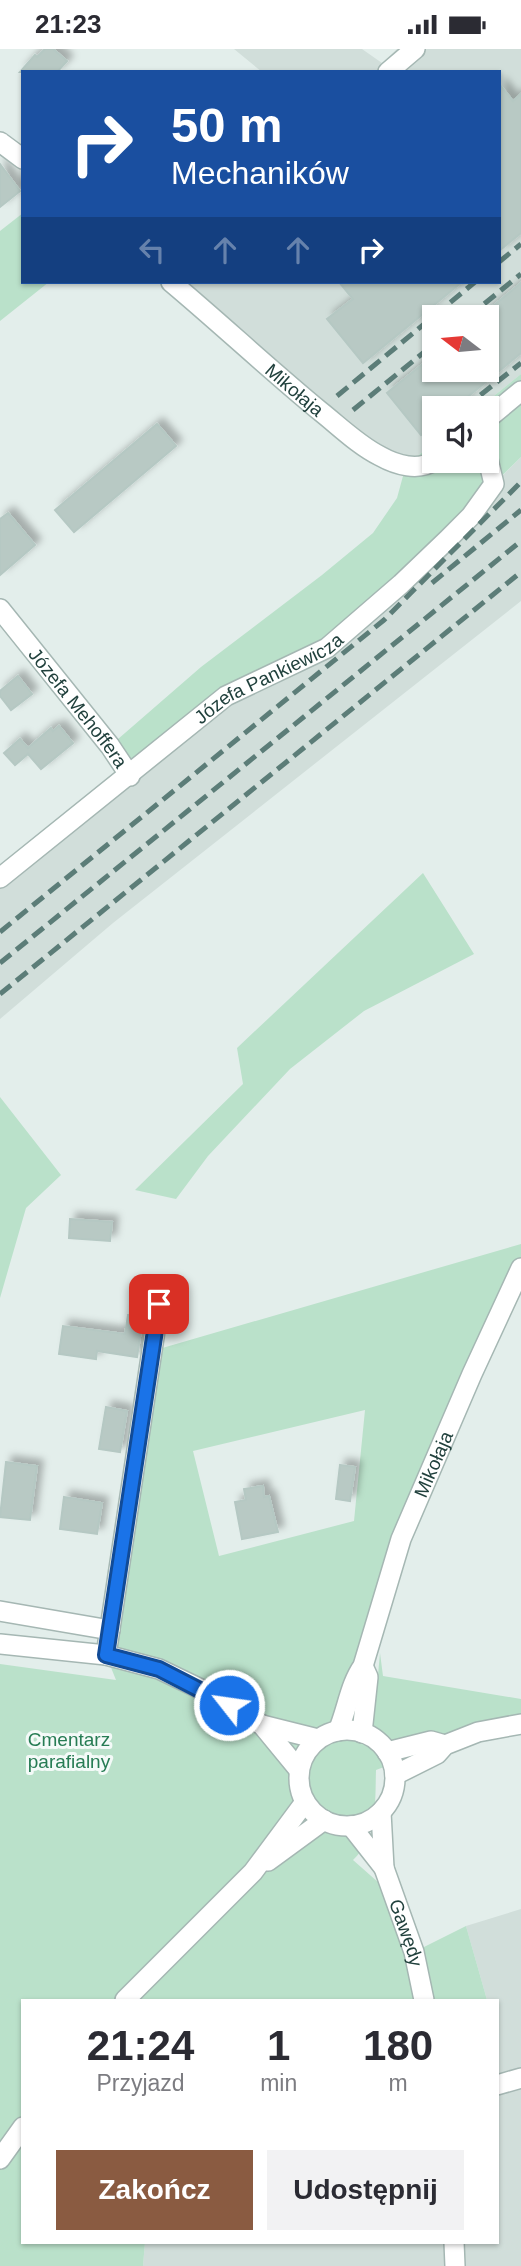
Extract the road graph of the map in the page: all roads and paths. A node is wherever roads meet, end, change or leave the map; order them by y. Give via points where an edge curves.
1 (415, 49) edge
2 (390, 70) edge
3 (0, 142) edge
4 (21, 158) edge
5 (173, 284) edge
6 (521, 391) edge
7 (499, 409) edge
8 (422, 466) edge
9 (491, 473) edge
10 (0, 609) edge
11 (130, 776) junction
12 (0, 878) edge
13 (521, 1268) edge
14 (159, 1304) dead end
15 (0, 1611) edge
16 (110, 1630) junction
17 (0, 1644) edge
18 (106, 1655) junction
19 (363, 1666) junction
20 (521, 1724) edge
21 (261, 1725) junction
22 (338, 1731) junction
23 (362, 1733) junction
24 (318, 1739) junction
25 (445, 1745) junction
26 (387, 1752) junction
27 (299, 1770) junction
28 (394, 1775) junction
29 (305, 1802) junction
30 (381, 1812) junction
31 (324, 1821) junction
32 (351, 1826) junction
33 (384, 1868) junction
34 (253, 1872) junction
35 (126, 1999) edge
36 (424, 1999) edge
37 (521, 2077) edge
38 (499, 2084) edge
39 (21, 2130) edge
40 (0, 2159) edge
41 (454, 2244) edge
42 (455, 2266) edge

1 - 2 street
3 - 4 street
5 - 8 street, Mikołaja via 366,448 394,463
6 - 7 street
9 - 11 street, Józefa Pankiewicza via 494,484 471,516 327,648 226,697
10 - 11 street, Józefa Mehoffera
11 - 12 street, Józefa Pankiewicza
13 - 19 street, Mikołaja via 401,1539
14 - 16 street
15 - 16 street
16 - 18 street
17 - 18 street
18 - 21 street via 159,1669
19 - 22 street, Mikołaja
19 - 23 street, Mikołaja via 368,1677
20 - 25 street via 478,1732
21 - 24 street
21 - 27 street
22 - 23 street
22 - 24 street
23 - 26 street
24 - 27 street
25 - 26 street via 431,1741
25 - 28 street via 437,1754
26 - 28 street
27 - 29 street
28 - 30 street via 394,1788
29 - 31 street
29 - 34 street
30 - 32 street
30 - 33 street, Gawędy
31 - 32 street
31 - 34 street
32 - 33 street, Gawędy
33 - 36 street, Gawędy via 414,1952
34 - 35 street
37 - 38 street
39 - 40 street
41 - 42 street

